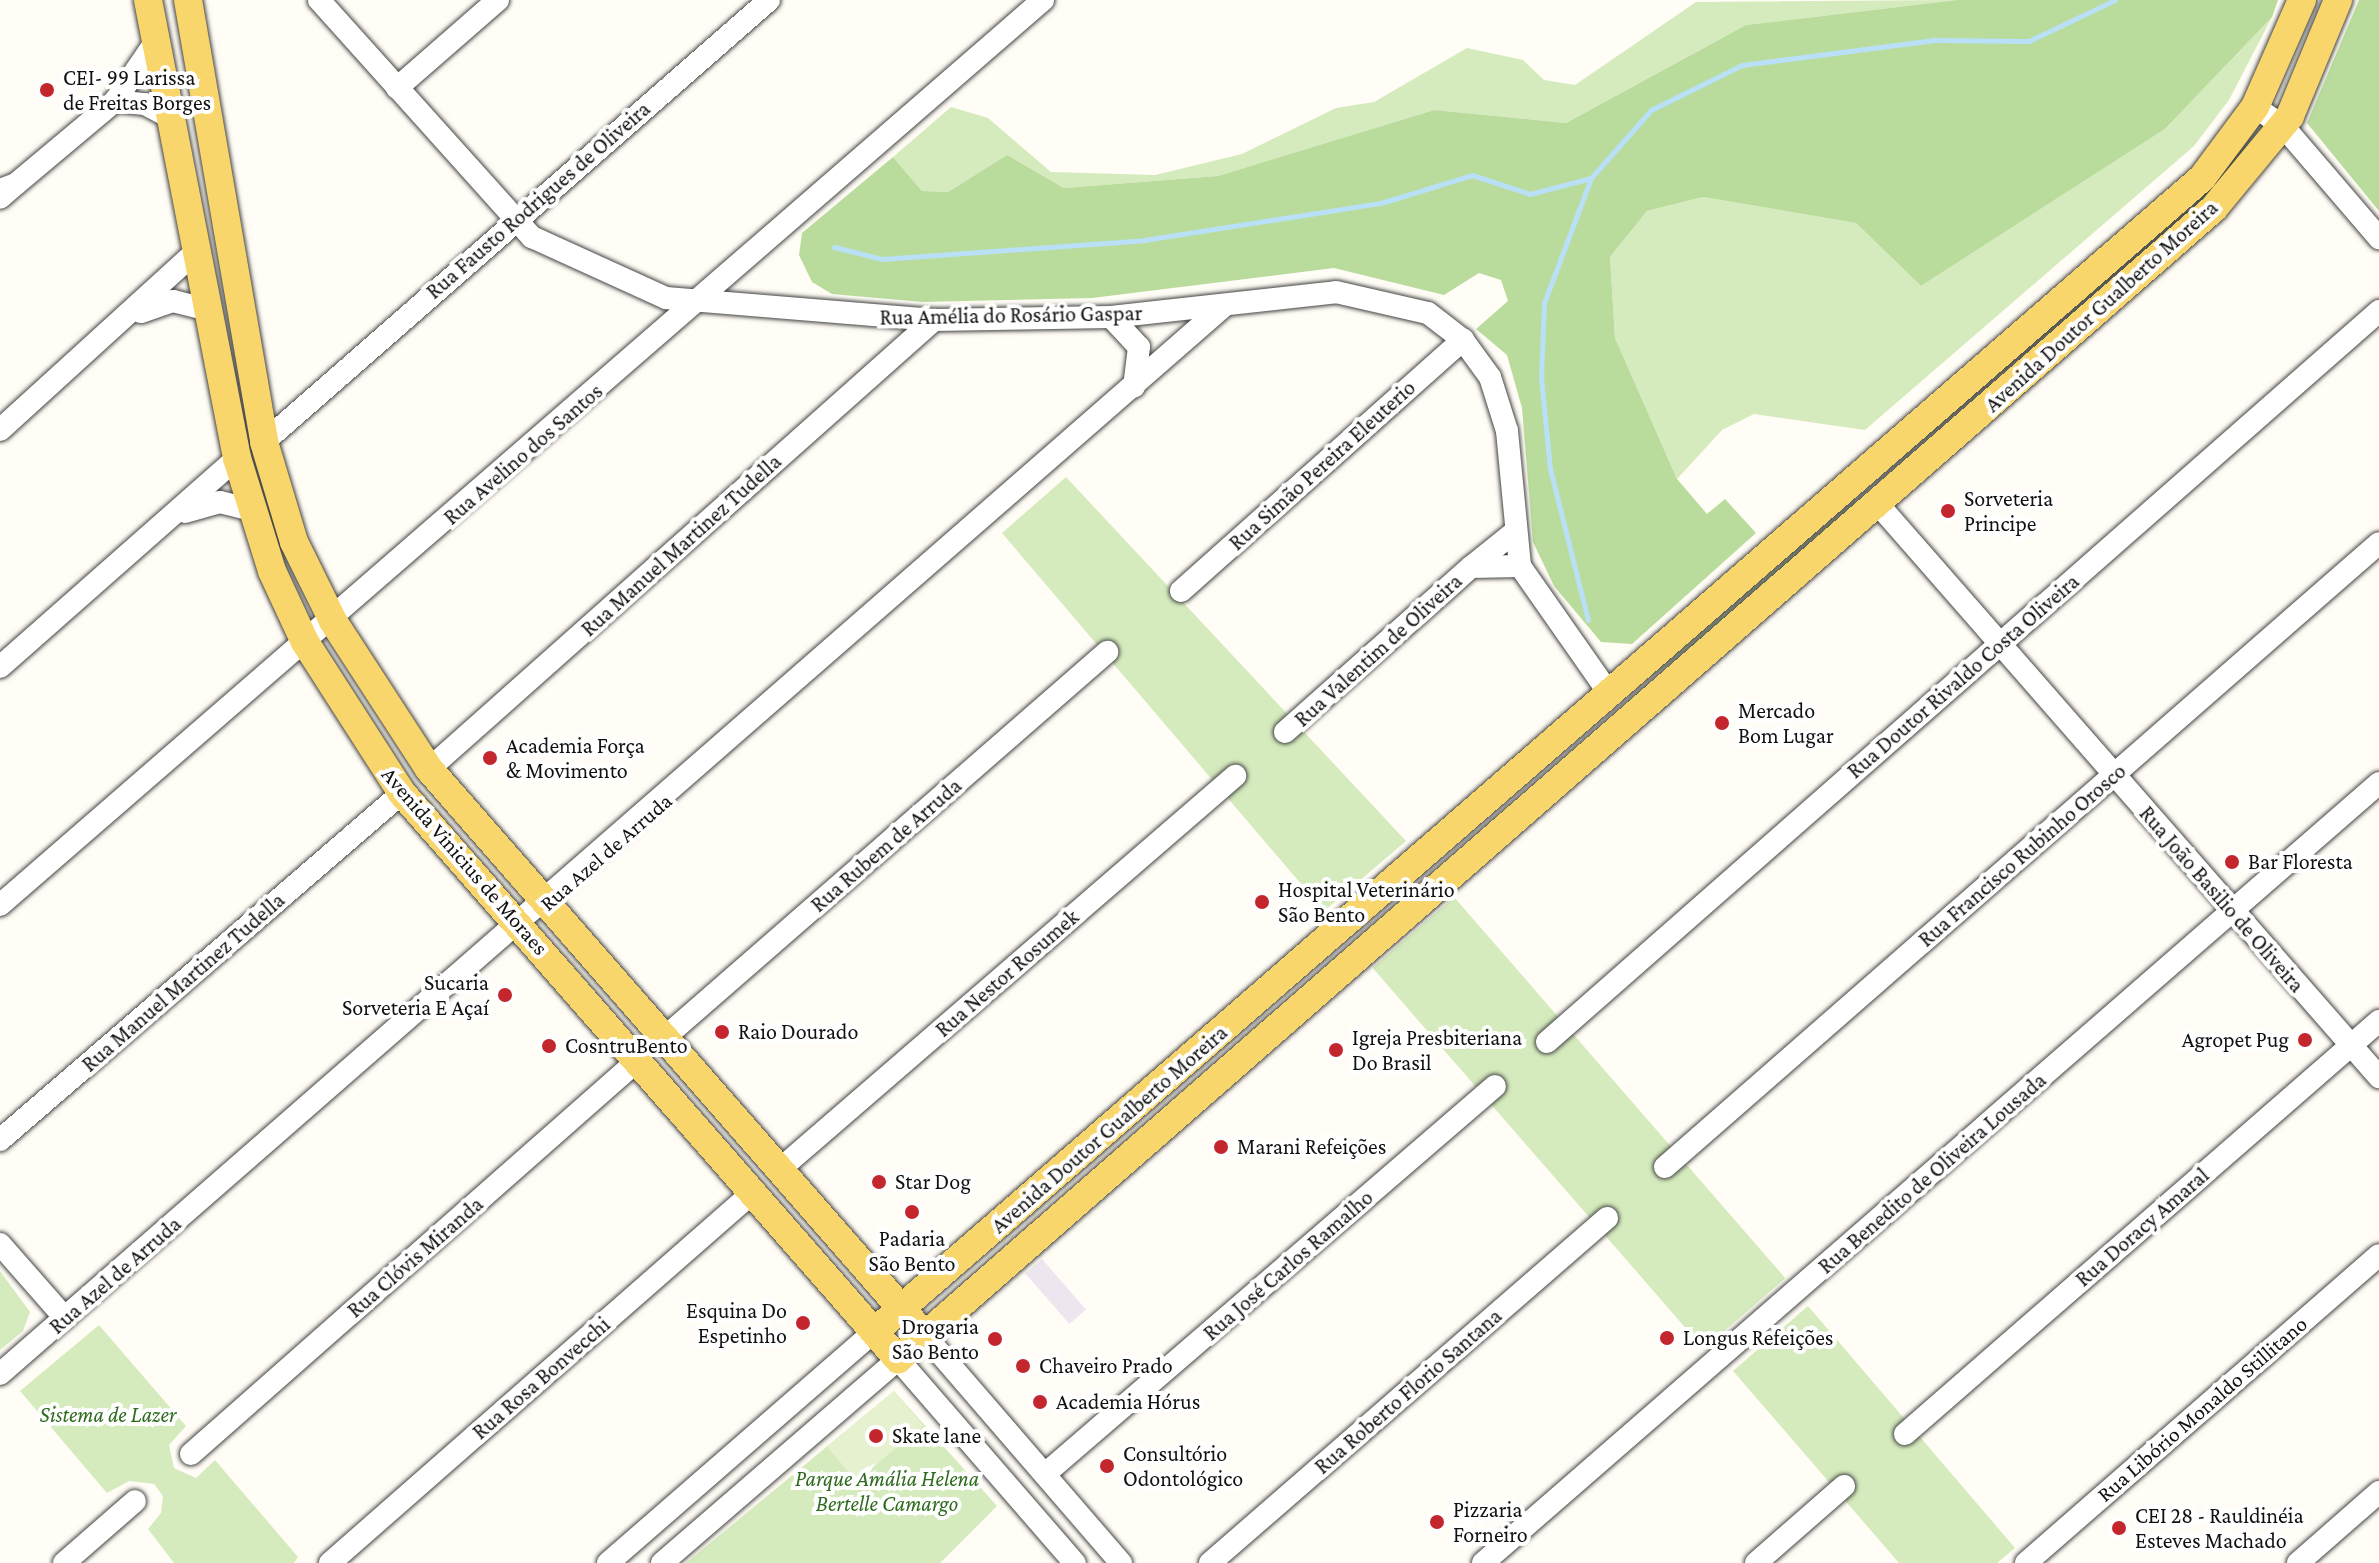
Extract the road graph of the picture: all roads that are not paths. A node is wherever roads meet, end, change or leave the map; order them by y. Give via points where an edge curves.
1 (148, 0) edge
2 (188, 0) edge
3 (319, 0) edge
4 (498, 0) edge
5 (769, 0) edge
6 (1043, 0) edge
7 (2302, 0) edge
8 (2338, 0) edge
9 (156, 41) junction
10 (397, 88) junction
11 (115, 101) junction
12 (2255, 107) junction
13 (171, 118) junction
14 (2283, 126) junction
15 (5, 191) edge
16 (514, 220) junction
17 (2379, 238) edge
18 (230, 245) junction
19 (197, 251) junction
20 (694, 305) junction
21 (1225, 305) junction
22 (208, 310) junction
23 (2379, 311) edge
24 (133, 316) junction
25 (1111, 317) junction
26 (934, 320) junction
27 (1463, 340) junction
28 (1134, 387) junction
29 (307, 399) junction
30 (257, 405) junction
31 (0, 430) edge
32 (264, 442) junction
33 (237, 458) junction
34 (1854, 478) junction
35 (1877, 503) junction
36 (252, 510) junction
37 (173, 518) junction
38 (1512, 534) junction
39 (2379, 543) edge
40 (1520, 566) junction
41 (1471, 567) junction
42 (1181, 591) dead end
43 (333, 621) junction
44 (305, 642) junction
45 (1998, 644) junction
46 (1107, 652) dead end
47 (0, 667) edge
48 (1609, 693) junction
49 (1632, 718) junction
50 (1285, 732) dead end
51 (429, 769) junction
52 (2112, 775) junction
53 (1235, 776) dead end
54 (2379, 783) edge
55 (402, 793) junction
56 (548, 904) junction
57 (0, 905) edge
58 (2233, 911) junction
59 (520, 927) junction
60 (2379, 1021) edge
61 (664, 1038) junction
62 (1547, 1042) dead end
63 (2350, 1045) junction
64 (638, 1060) junction
65 (2379, 1077) edge
66 (1495, 1086) dead end
67 (0, 1140) edge
68 (1665, 1167) dead end
69 (779, 1170) junction
70 (752, 1193) junction
71 (1607, 1218) dead end
72 (0, 1244) edge
73 (2379, 1255) edge
74 (901, 1309) junction
75 (65, 1318) junction
76 (874, 1332) junction
77 (925, 1336) junction
78 (898, 1359) junction
79 (0, 1374) edge
80 (1905, 1434) dead end
81 (191, 1454) dead end
82 (1045, 1474) junction
83 (1844, 1486) dead end
84 (2379, 1492) edge
85 (135, 1501) dead end
86 (2304, 1561) edge
87 (64, 1563) edge
88 (330, 1563) edge
89 (608, 1563) edge
90 (662, 1563) edge
91 (1075, 1563) edge
92 (1121, 1563) edge
93 (1210, 1563) edge
94 (1483, 1563) edge
95 (1756, 1563) edge
96 (2026, 1563) edge

1 - 9 main road, Avenida Vinicius de Moraes
2 - 18 main road, Avenida Vinicius de Moraes
3 - 10 street, Rua Amélia do Rosário Gaspar
4 - 10 street
5 - 16 street, Rua Fausto Rodrigues de Oliveira
6 - 20 street, Rua Avelino dos Santos
7 - 12 main road, Avenida Doutor Gualberto Moreira
8 - 14 main road, Avenida Doutor Gualberto Moreira
9 - 11 street
9 - 13 main road, Avenida Vinicius de Moraes
10 - 16 street, Rua Amélia do Rosário Gaspar
11 - 13 street via 132,100
11 - 15 street
12 - 14 street
12 - 34 main road, Avenida Doutor Gualberto Moreira via 2202,178
13 - 19 main road, Avenida Vinicius de Moraes
14 - 17 street
14 - 35 main road, Avenida Doutor Gualberto Moreira via 2214,208 2142,276
16 - 20 street, Rua Amélia do Rosário Gaspar via 555,250
16 - 29 street, Rua Fausto Rodrigues de Oliveira
18 - 19 main road
18 - 30 main road, Avenida Vinicius de Moraes
19 - 22 main road, Avenida Vinicius de Moraes
19 - 24 street
20 - 26 street, Rua Amélia do Rosário Gaspar
20 - 43 street, Rua Avelino dos Santos
21 - 25 street, Rua Amélia do Rosário Gaspar
21 - 27 street, Rua Amélia do Rosário Gaspar via 1300,293 1362,295 1428,313
21 - 28 street, Rua Azel de Arruda
22 - 24 street via 173,301
22 - 33 main road, Avenida Vinicius de Moraes
23 - 45 street, Rua Doutor Rivaldo Costa Oliveira
24 - 31 street
25 - 26 street, Rua Amélia do Rosário Gaspar
25 - 28 street via 1139,347
26 - 51 street, Rua Manuel Martinez Tudella
27 - 38 street, Rua Amélia do Rosário Gaspar via 1490,377 1504,415
27 - 42 street, Rua Simão Pereira Eleuterio
28 - 56 street, Rua Azel de Arruda
29 - 30 street
29 - 32 street, Rua Fausto Rodrigues de Oliveira
30 - 32 main road, Avenida Vinicius de Moraes
32 - 43 main road, Avenida Vinicius de Moraes via 294,542
33 - 36 main road, Avenida Vinicius de Moraes
33 - 37 street
34 - 35 main road
34 - 48 main road, Avenida Doutor Gualberto Moreira
35 - 45 street, Rua João Basilio de Oliveira
35 - 49 main road, Avenida Doutor Gualberto Moreira
36 - 37 street via 220,502
36 - 44 main road, Avenida Vinicius de Moraes
37 - 47 street
38 - 40 street, Rua Amélia do Rosário Gaspar
38 - 41 street, Rua Valentim de Oliveira
39 - 52 street, Rua Francisco Rubinho Orosco
40 - 41 street, Rua Valentim de Oliveira
40 - 48 street, Rua Amélia do Rosário Gaspar
41 - 50 street, Rua Valentim de Oliveira
43 - 44 street, Rua Avelino dos Santos
43 - 51 main road, Avenida Vinicius de Moraes
44 - 55 main road, Avenida Vinicius de Moraes
44 - 57 street, Rua Avelino dos Santos
45 - 52 street, Rua João Basilio de Oliveira
45 - 62 street, Rua Doutor Rivaldo Costa Oliveira
46 - 61 street, Rua Rubem de Arruda
48 - 49 main road
48 - 74 main road, Avenida Doutor Gualberto Moreira
49 - 77 main road, Avenida Doutor Gualberto Moreira
51 - 56 main road, Avenida Vinicius de Moraes
52 - 58 street, Rua João Basilio de Oliveira
52 - 68 street, Rua Francisco Rubinho Orosco
53 - 69 street, Rua Nestor Rosumek
54 - 58 street, Rua Benedito de Oliveira Lousada
55 - 59 main road, Avenida Vinicius de Moraes
55 - 67 street, Rua Manuel Martinez Tudella
56 - 59 street, Rua Azel de Arruda
56 - 61 main road, Avenida Vinicius de Moraes
58 - 63 street, Rua João Basilio de Oliveira
58 - 94 street, Rua Benedito de Oliveira Lousada
59 - 64 main road, Avenida Vinicius de Moraes
59 - 75 street, Rua Azel de Arruda
60 - 63 street, Rua Doracy Amaral
61 - 69 main road, Avenida Vinicius de Moraes
63 - 65 street, Rua João Basilio de Oliveira
63 - 80 street, Rua Doracy Amaral
64 - 70 main road, Avenida Vinicius de Moraes
64 - 81 street, Rua Clóvis Miranda
66 - 82 street, Rua José Carlos Ramalho
69 - 70 main road
69 - 74 main road, Avenida Vinicius de Moraes
70 - 76 main road, Avenida Vinicius de Moraes
70 - 88 street, Rua Rosa Bonvecchi
71 - 93 street, Rua Roberto Florio Santana
72 - 75 street
73 - 96 street, Rua Libório Monaldo Stillitano
74 - 76 main road, Avenida Doutor Gualberto Moreira
74 - 77 main road, Avenida Vinicius de Moraes
75 - 79 street, Rua Azel de Arruda
76 - 78 main road, Avenida Vinicius de Moraes
76 - 89 street, Avenida Doutor Gualberto Moreira
77 - 78 main road, Avenida Doutor Gualberto Moreira
77 - 82 street, Avenida Vinicius de Moraes
78 - 90 street, Avenida Doutor Gualberto Moreira
78 - 91 street, Avenida Vinicius de Moraes
82 - 92 street, Avenida Vinicius de Moraes
83 - 95 street
84 - 86 street
85 - 87 street

